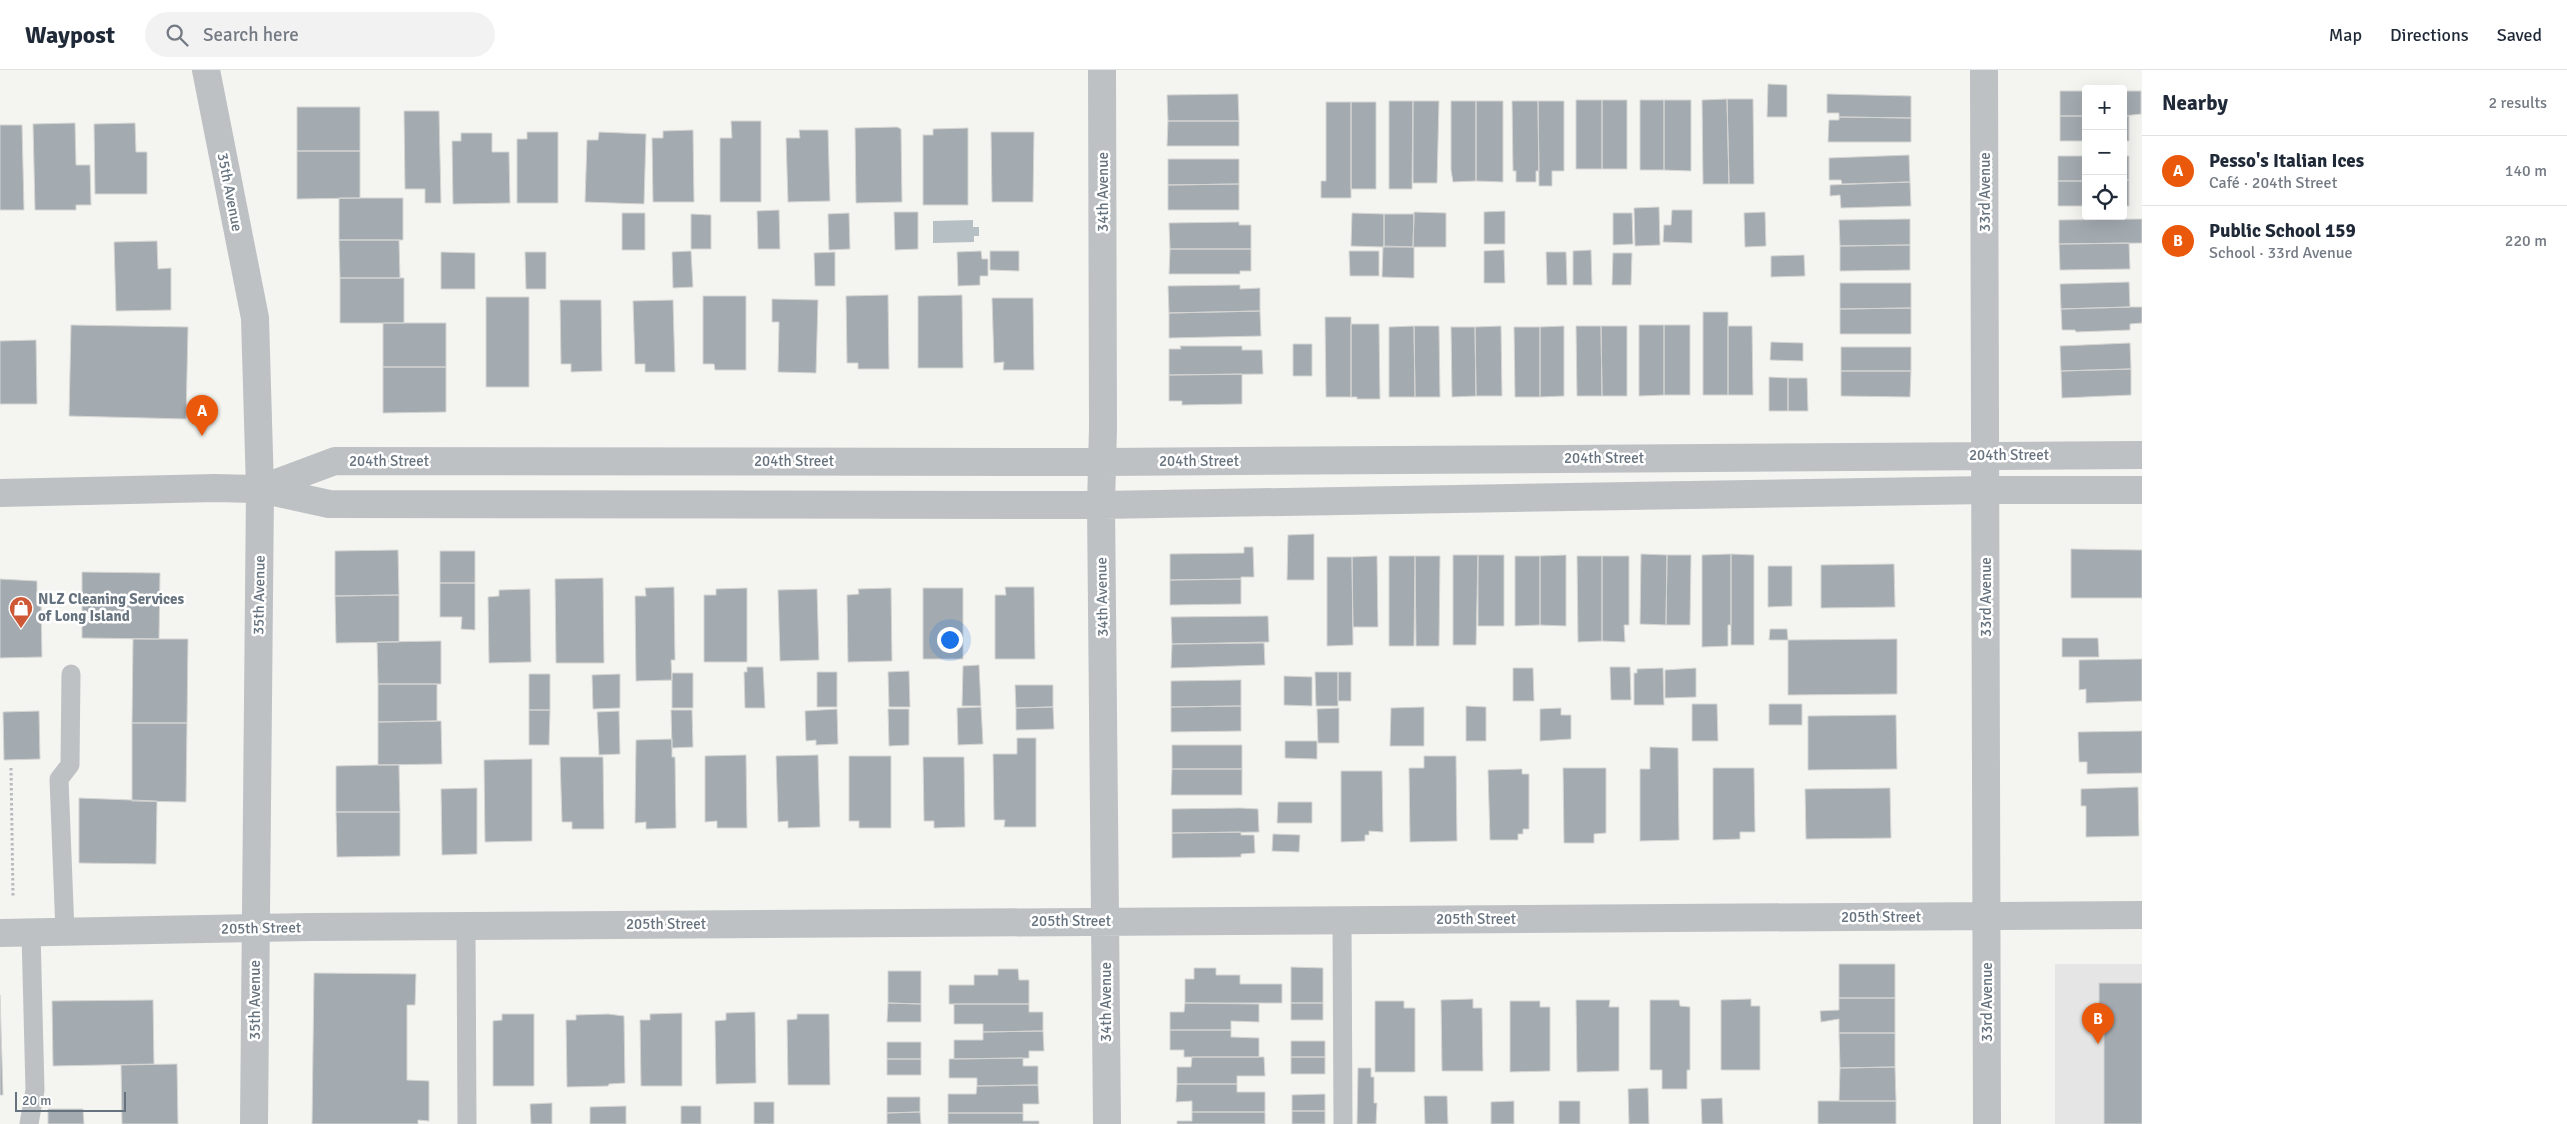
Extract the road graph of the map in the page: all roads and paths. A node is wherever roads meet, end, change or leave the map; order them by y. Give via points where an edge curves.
1 (206, 70) edge
2 (1102, 70) edge
3 (1984, 70) edge
4 (1985, 455) junction
5 (2142, 455) edge
6 (1103, 462) junction
7 (260, 489) junction
8 (1985, 490) junction
9 (2142, 490) edge
10 (0, 493) edge
11 (1101, 504) junction
12 (71, 674) dead end
13 (11, 768) dead end
14 (13, 897) dead end
15 (2142, 915) edge
16 (1987, 916) junction
17 (1342, 920) junction
18 (1106, 921) junction
19 (466, 926) junction
20 (256, 927) junction
21 (65, 932) junction
22 (0, 933) edge
23 (31, 933) junction
24 (29, 1124) edge
25 (254, 1124) edge
26 (467, 1124) edge
27 (1107, 1124) edge
28 (1343, 1124) edge
29 (1987, 1124) edge

1 - 7 street, 35th Avenue via 255,318
2 - 6 street, 34th Avenue
3 - 4 street, 33rd Avenue
4 - 5 street, 204th Street
4 - 6 street, 204th Street
4 - 8 street, 33rd Avenue
6 - 7 street, 204th Street via 335,462
6 - 11 street, 34th Avenue
7 - 10 street, 204th Street
7 - 11 street, 204th Street via 329,504
7 - 20 street, 35th Avenue
8 - 9 street, 204th Street
8 - 11 street, 204th Street
8 - 16 street, 33rd Avenue
11 - 18 street, 34th Avenue
12 - 21 lane via 70,765 59,778
13 - 14 path
15 - 16 street, 205th Street
16 - 17 street, 205th Street
16 - 29 street, 33rd Avenue
17 - 18 street, 205th Street
17 - 28 lane
18 - 19 street, 205th Street
18 - 27 street, 34th Avenue
19 - 20 street, 205th Street
19 - 26 lane
20 - 21 street, 205th Street
20 - 25 street, 35th Avenue
21 - 23 street, 205th Street
22 - 23 street, 205th Street
23 - 24 lane via 35,1090

